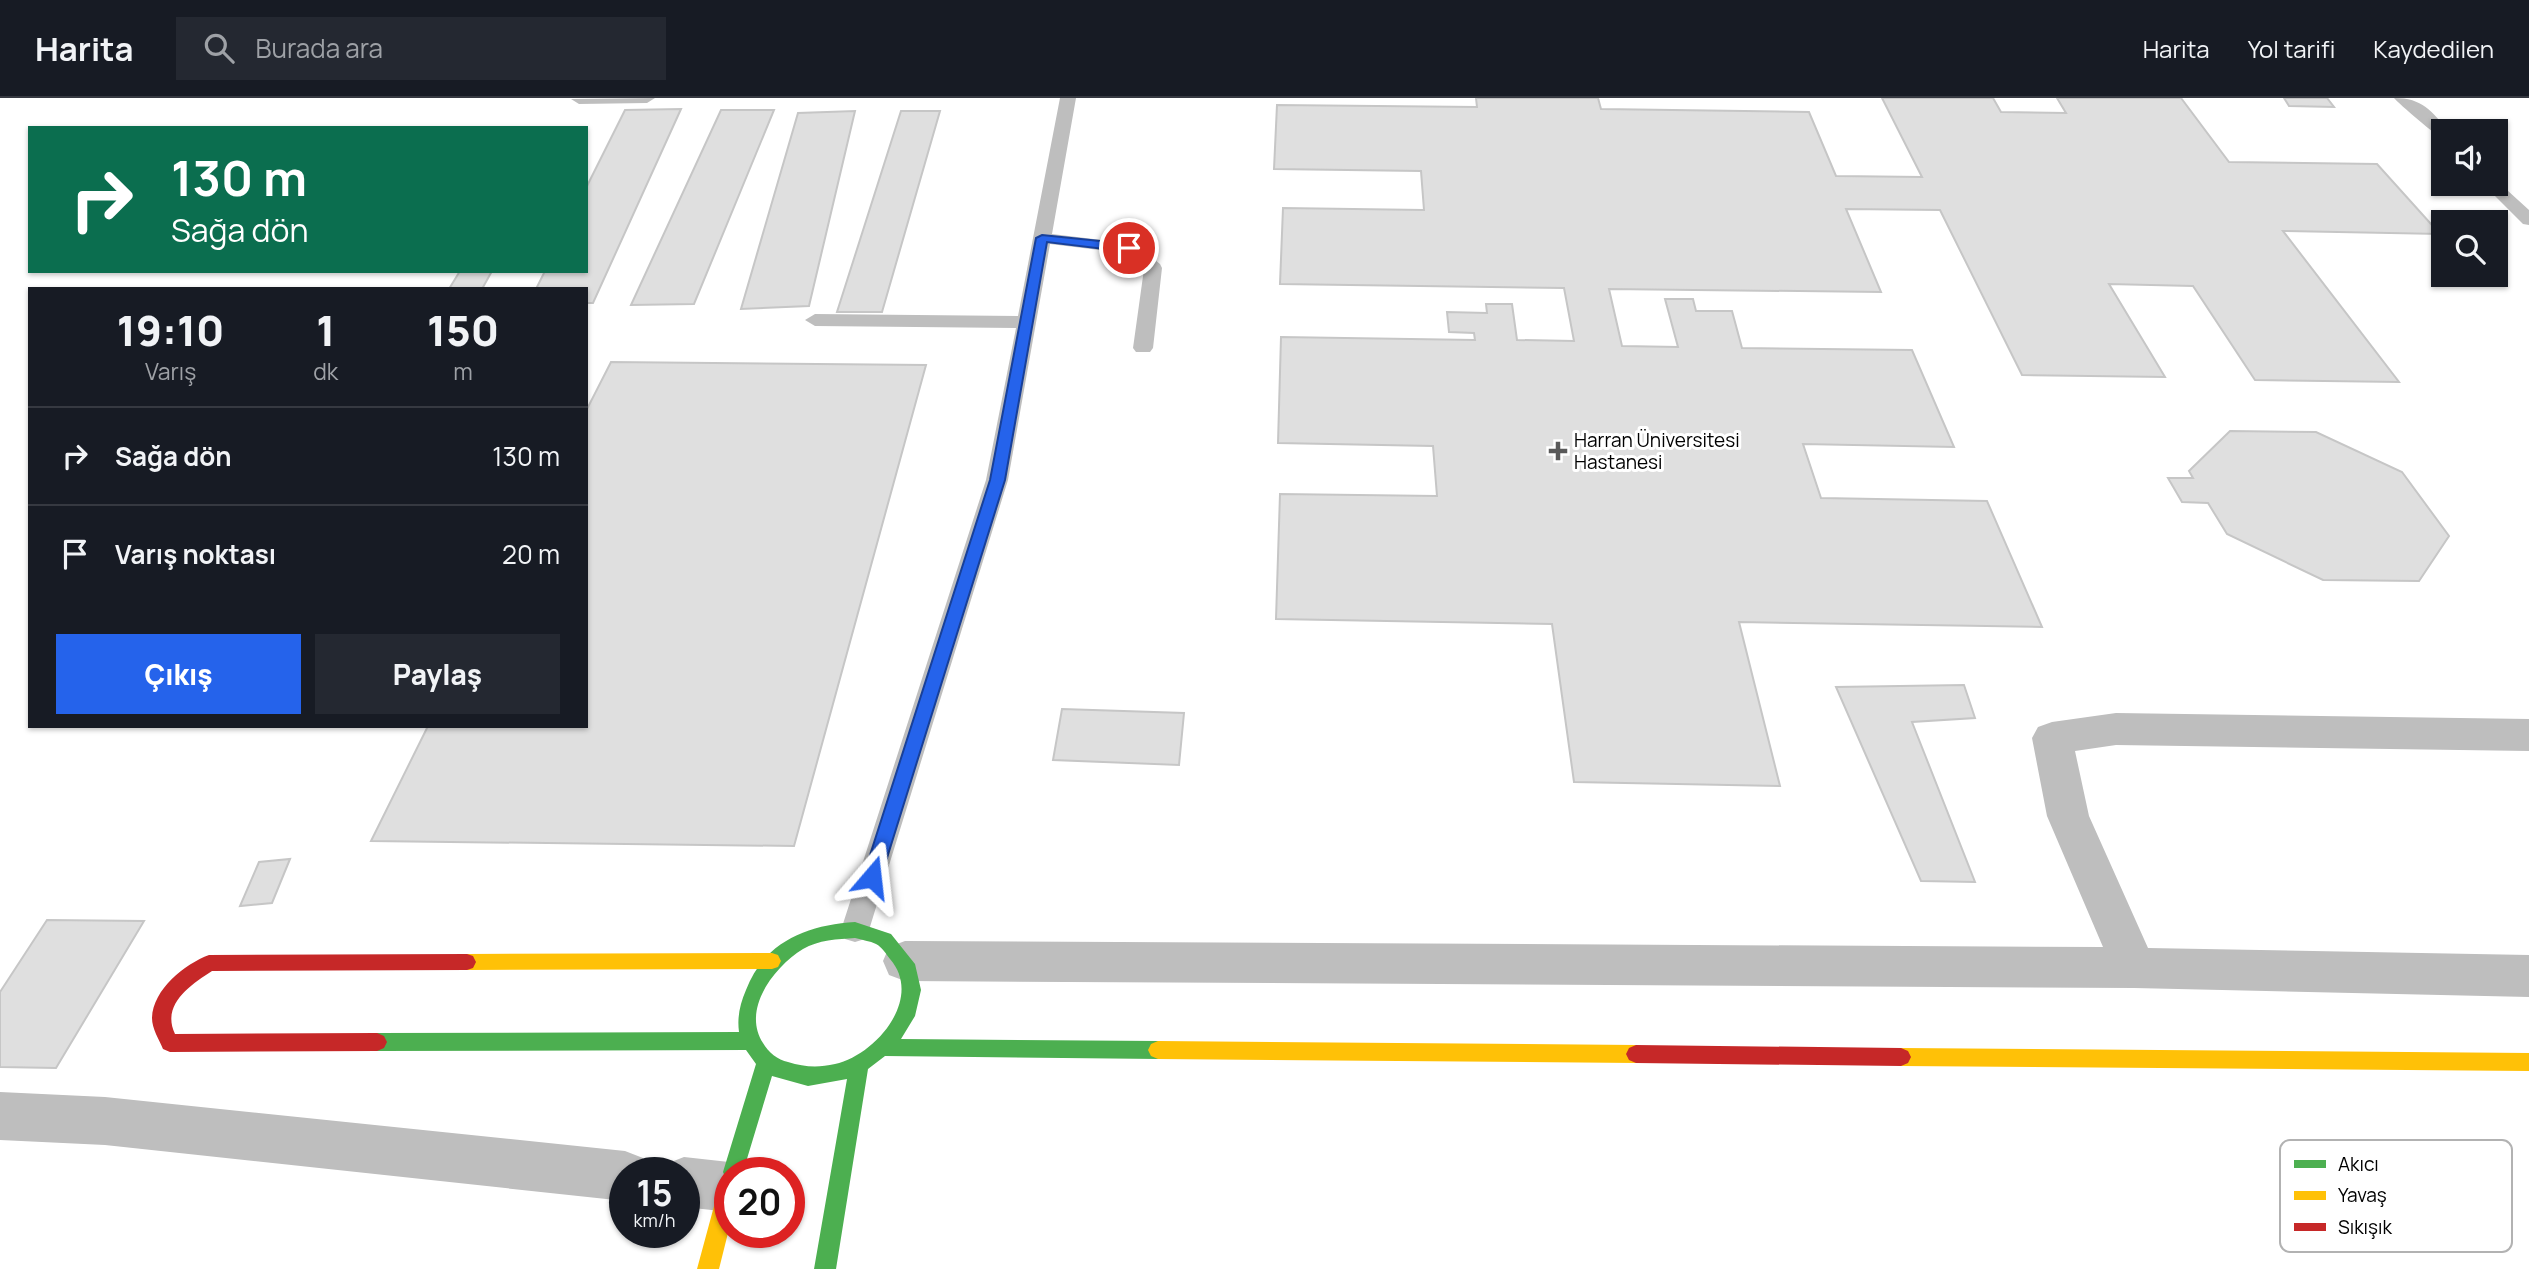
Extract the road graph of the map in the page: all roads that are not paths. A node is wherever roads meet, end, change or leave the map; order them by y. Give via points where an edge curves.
1 (647, 98) edge
2 (1068, 98) edge
3 (2402, 98) edge
4 (579, 99) edge
5 (2431, 121) edge
6 (2505, 196) edge
7 (2529, 220) edge
8 (1042, 238) junction
9 (814, 320) dead end
10 (1027, 322) junction
11 (1143, 348) dead end
12 (2529, 735) edge
13 (855, 930) junction
14 (772, 961) junction
15 (905, 961) junction
16 (2134, 968) junction
17 (2529, 976) edge
18 (751, 1041) junction
19 (886, 1048) junction
20 (2529, 1062) edge
21 (766, 1063) junction
22 (858, 1069) junction
23 (0, 1116) edge
24 (738, 1157) edge
25 (609, 1173) edge
26 (714, 1245) edge
27 (708, 1269) edge
28 (825, 1269) edge

1 - 4 lane
2 - 8 lane
3 - 5 lane
6 - 7 lane
8 - 10 lane
8 - 11 lane via 1129,248 1153,268
9 - 10 lane
10 - 13 lane via 998,480
12 - 16 street via 2116,729 2052,738 2068,816
13 - 14 street via 826,932 798,943
13 - 15 street via 885,940
14 - 18 street via 755,986 747,1013
14 - 18 street via 209,963 176,987 164,1002 159,1019 161,1033 170,1043
15 - 16 street
15 - 19 street via 910,1000 905,1021
16 - 17 street
18 - 21 street
19 - 20 street
19 - 22 street
21 - 22 street via 804,1077 824,1078
21 - 24 street
22 - 28 street
23 - 25 street via 105,1121
26 - 27 street

